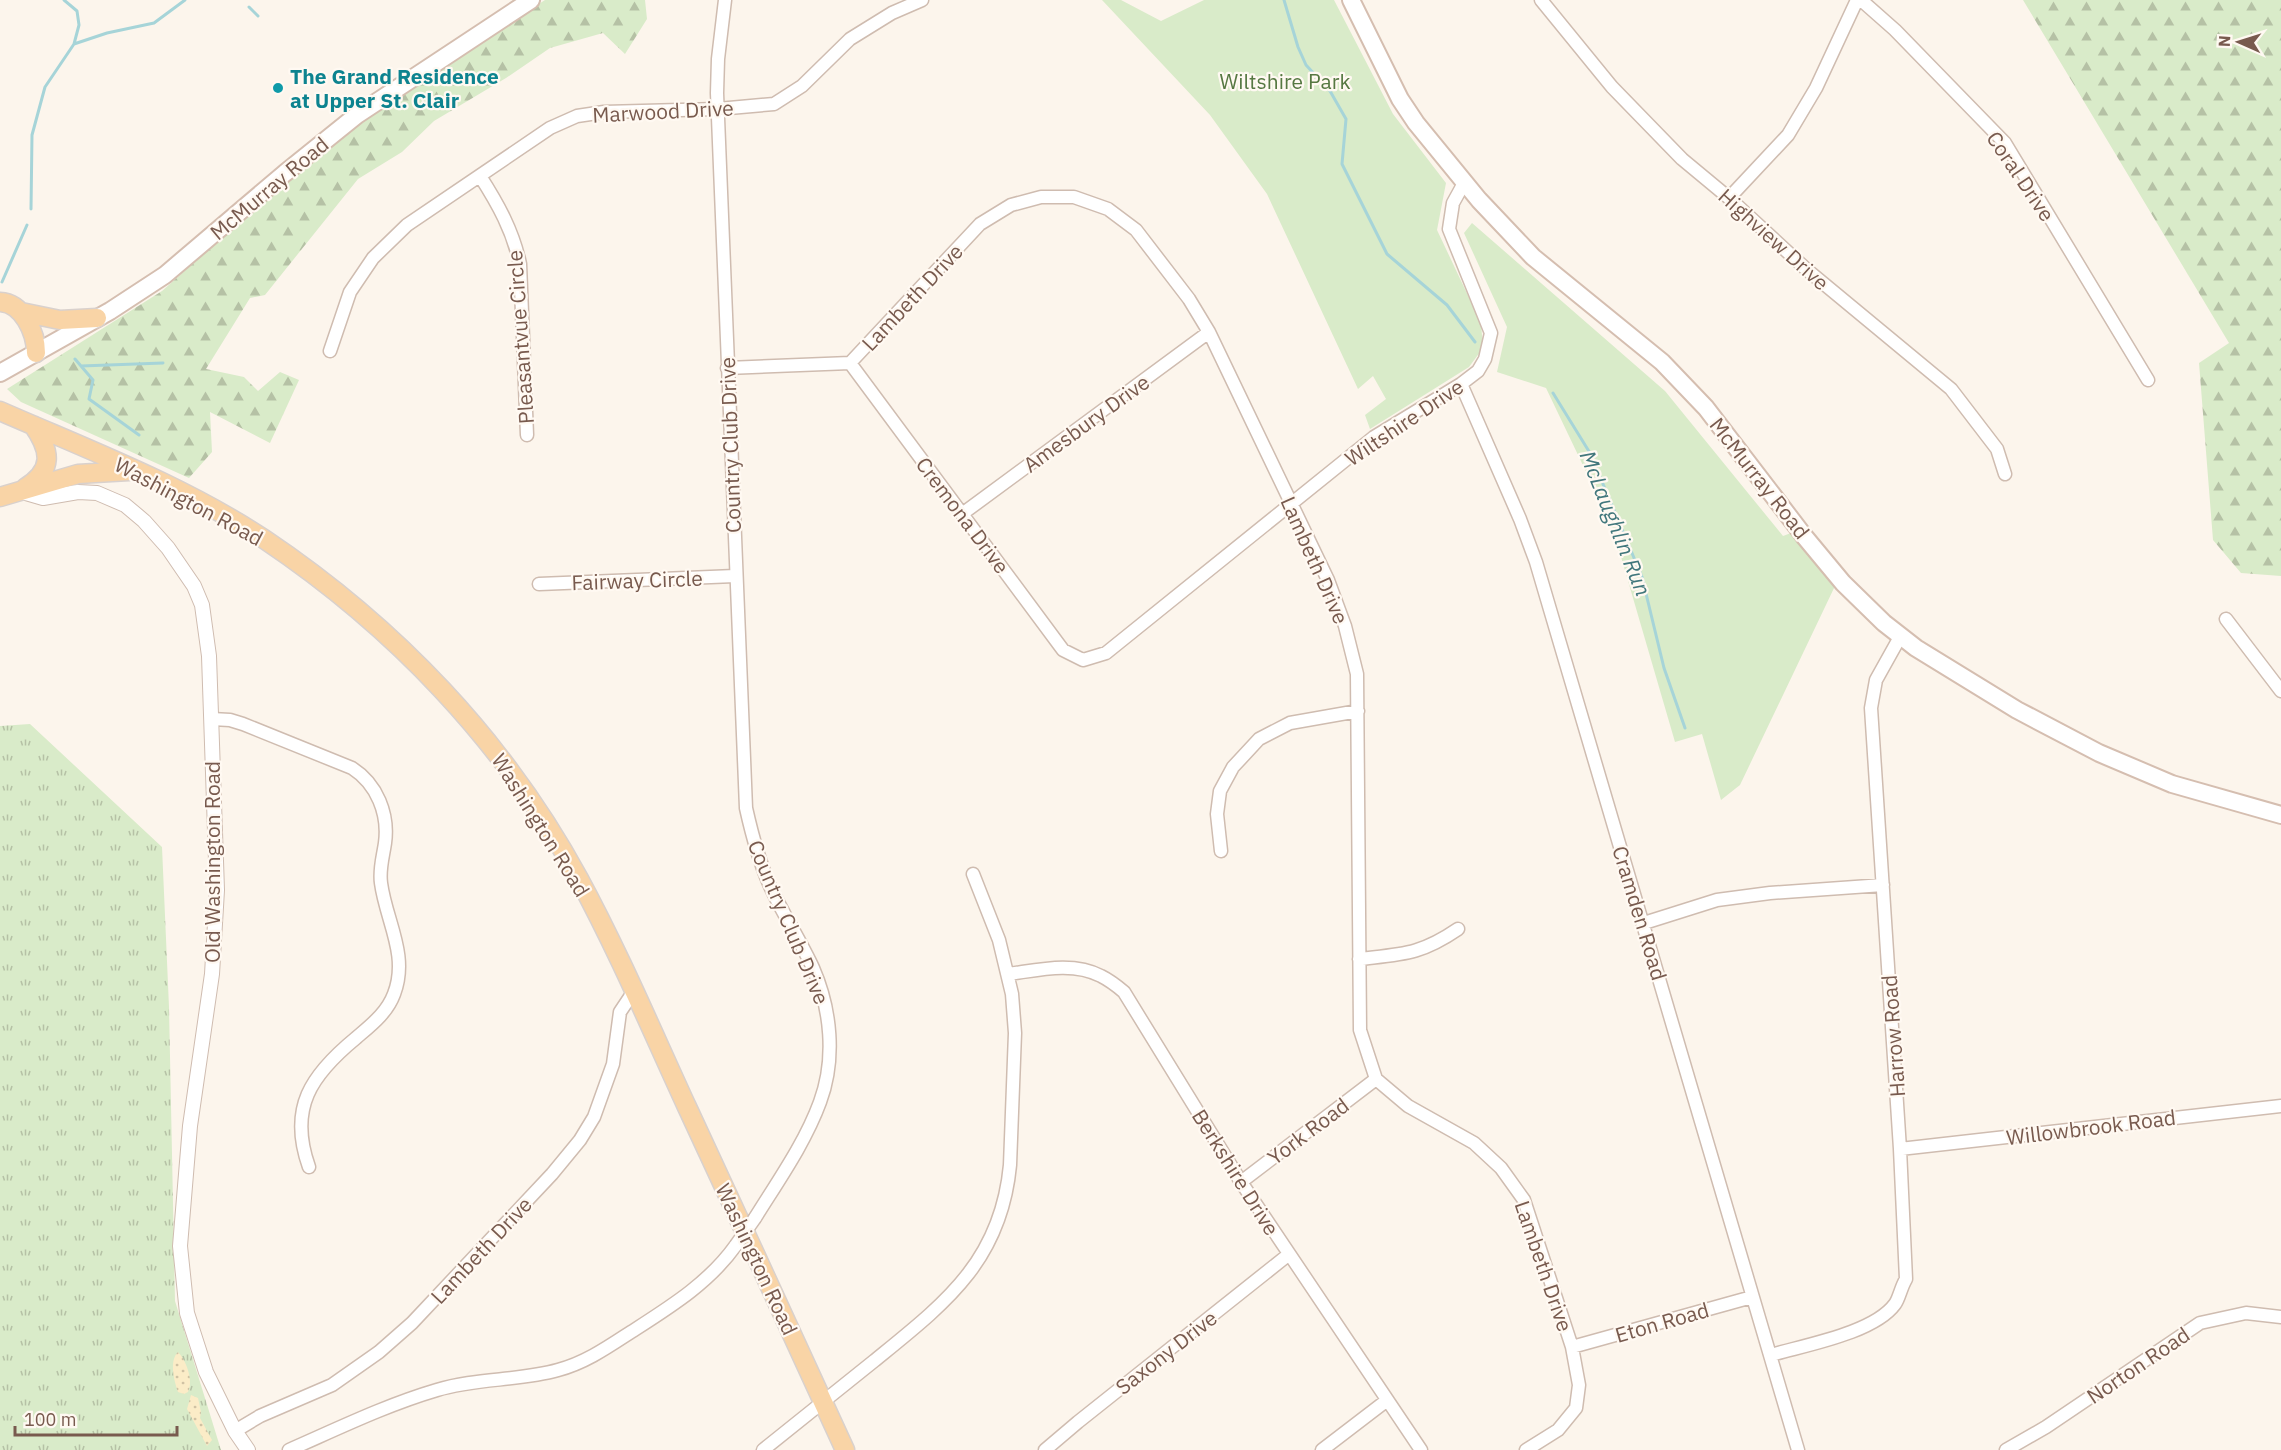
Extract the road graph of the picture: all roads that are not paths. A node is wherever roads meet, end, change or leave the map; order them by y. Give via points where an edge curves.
1 (531, 0) edge
2 (725, 0) edge
3 (922, 0) edge
4 (1351, 0) edge
5 (1541, 0) edge
6 (1859, 0) edge
7 (718, 109) junction
8 (480, 176) junction
9 (1464, 183) junction
10 (1729, 198) junction
11 (0, 302) edge
12 (0, 311) edge
13 (21, 312) junction
14 (97, 318) junction
15 (1209, 332) junction
16 (330, 351) dead end
17 (36, 353) junction
18 (850, 363) junction
19 (727, 368) junction
20 (0, 373) edge
21 (2148, 380) dead end
22 (1461, 384) junction
23 (0, 411) edge
24 (33, 425) junction
25 (527, 435) dead end
26 (137, 471) junction
27 (2005, 474) dead end
28 (19, 491) junction
29 (0, 497) edge
30 (1290, 504) junction
31 (962, 513) junction
32 (735, 576) junction
33 (539, 584) dead end
34 (2226, 619) dead end
35 (1900, 637) junction
36 (1083, 660) joint
37 (2280, 686) edge
38 (1358, 711) junction
39 (212, 719) junction
40 (2281, 815) edge
41 (1221, 851) dead end
42 (973, 874) dead end
43 (1882, 885) junction
44 (1644, 923) junction
45 (1458, 929) dead end
46 (1359, 959) junction
47 (1009, 974) junction
48 (634, 990) junction
49 (1376, 1079) junction
50 (2281, 1106) edge
51 (1900, 1149) junction
52 (309, 1167) dead end
53 (1241, 1182) junction
54 (1288, 1255) junction
55 (1752, 1297) junction
56 (2281, 1317) edge
57 (1572, 1347) junction
58 (1771, 1355) junction
59 (1386, 1401) junction
60 (823, 1402) junction
61 (235, 1431) junction
62 (248, 1450) edge
63 (288, 1450) edge
64 (763, 1450) edge
65 (845, 1450) edge
66 (1045, 1450) edge
67 (1322, 1450) edge
68 (1421, 1450) edge
69 (1526, 1450) edge
70 (1798, 1450) edge
71 (2006, 1450) edge

1 - 14 main road, McMurray Road via 357,116 177,266
2 - 7 street, Country Club Drive via 718,59
3 - 7 street, Marwood Drive via 850,39 802,86 774,104
4 - 9 main road, McMurray Road via 1400,99
5 - 10 street, Highview Drive via 1612,87 1682,159
6 - 10 street via 1788,135
6 - 21 street, Coral Drive via 1894,30 2005,143
7 - 8 street, Marwood Drive via 577,116 550,128
7 - 19 street, Country Club Drive
8 - 16 street, Marwood Drive via 406,225 373,258 350,292
8 - 25 street, Pleasantvue Circle via 502,212 516,243 520,264
9 - 22 street, Wiltshire Drive via 1453,203 1449,229 1491,333 1478,371
9 - 35 main road, McMurray Road via 1533,257 1686,386 1843,584
10 - 27 street, Highview Drive via 1806,269 1951,389 1997,449
11 - 13 main road
12 - 17 main road via 13,321 25,344
13 - 14 main road via 60,320
13 - 17 main road via 36,339
14 - 17 main road, McMurray Road
15 - 18 street, Lambeth Drive via 1136,230 1108,209 1074,197 1041,197 1011,205 980,224
15 - 30 street, Lambeth Drive
15 - 31 street, Amesbury Drive
17 - 20 main road, McMurray Road
18 - 19 street, Lambeth Drive
18 - 31 street, Cremona Drive
19 - 32 street, Country Club Drive
22 - 30 street, Wiltshire Drive via 1374,437
22 - 44 street, Cramden Road via 1536,562
23 - 24 main road, Washington Road
24 - 26 main road, Washington Road
24 - 28 main road via 46,448 46,465 34,482
26 - 28 main road via 78,474
26 - 48 main road, Washington Road via 204,504 324,582 384,631 439,685 498,754 557,840
28 - 29 main road
28 - 39 street, Old Washington Road via 43,498 78,492 107,496 133,510 162,541 189,577 202,605
30 - 36 street, Wiltshire Drive via 1106,653
30 - 38 street, Lambeth Drive via 1328,580 1345,626 1357,674
31 - 36 street, Cremona Drive via 1063,650
32 - 33 street, Fairway Circle
32 - 63 street, Country Club Drive, bridge via 746,808 771,887 818,981 828,1017 827,1077 821,1100 794,1154 719,1267 682,1298 613,1344 577,1363 533,1376 439,1389
34 - 37 street
35 - 40 main road, McMurray Road via 2017,710 2099,753 2172,784
35 - 43 street, Harrow Road via 1876,680 1871,708
38 - 41 street via 1290,723 1259,739 1233,767 1220,791 1217,814
38 - 46 street, Lambeth Drive
39 - 52 street via 243,724 352,768 376,793 384,819 381,882 397,940 397,985 388,1008 321,1069 310,1087 301,1131
39 - 61 street, Old Washington Road via 217,841 215,932 190,1126 180,1246 187,1313 206,1372
42 - 47 street
43 - 44 street via 1717,900
43 - 51 street, Harrow Road
44 - 55 street, Cramden Road
45 - 46 street via 1437,944 1414,953
46 - 49 street, Lambeth Drive via 1360,1030
47 - 53 street, Berkshire Drive via 1082,969 1124,992
47 - 60 street via 1015,1033 1010,1165 1004,1202 990,1240 976,1266 943,1304
48 - 60 main road, Washington Road
48 - 61 street, Lambeth Drive via 620,1012 613,1064 598,1108 580,1140 552,1174 412,1323 379,1352 332,1385
49 - 53 street, York Road
49 - 57 street, Lambeth Drive via 1408,1106 1474,1143 1501,1168 1524,1200
50 - 51 street, Willowbrook Road
51 - 58 street, Harrow Road via 1906,1279 1896,1303 1880,1319 1861,1329
53 - 54 street, Berkshire Drive
54 - 59 street, Berkshire Drive
54 - 66 street, Saxony Drive
55 - 57 street, Eton Road
55 - 58 street, Cramden Road
56 - 71 street, Norton Road via 2246,1313 2200,1323
57 - 69 street, Lambeth Drive via 1579,1385 1576,1408 1558,1430
58 - 70 street, Cramden Road
59 - 67 street
59 - 68 street, Berkshire Drive
60 - 64 street
60 - 65 main road, Washington Road
61 - 62 street, Old Washington Road

